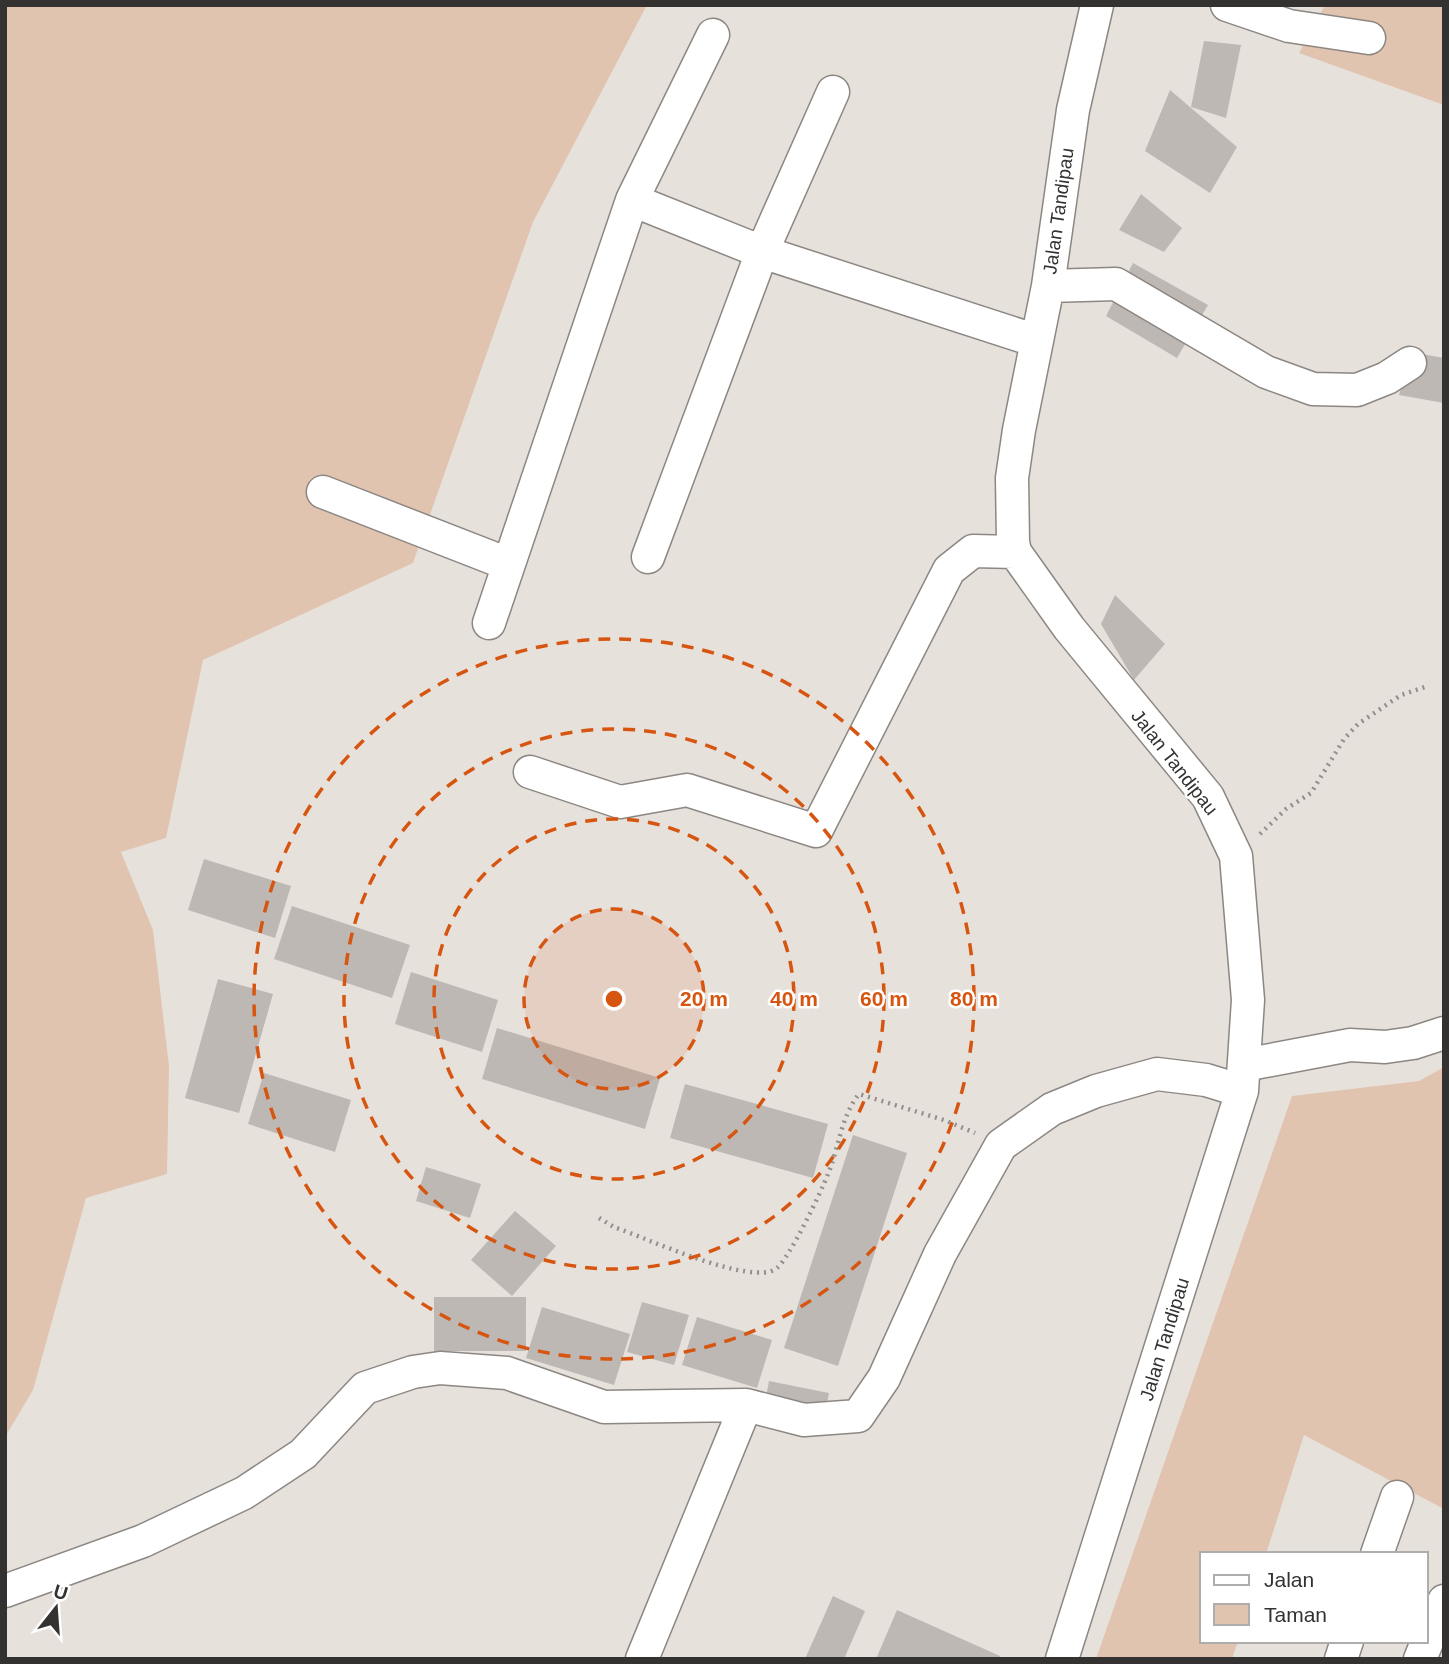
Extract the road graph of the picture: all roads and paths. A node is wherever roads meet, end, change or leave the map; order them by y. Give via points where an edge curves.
1 (1097, 5) edge
2 (1227, 5) edge
3 (713, 36) dead end
4 (1369, 38) dead end
5 (833, 92) dead end
6 (632, 200) junction
7 (762, 252) junction
8 (1048, 286) junction
9 (1037, 341) junction
10 (1410, 363) dead end
11 (323, 492) dead end
12 (1015, 552) junction
13 (648, 556) dead end
14 (508, 564) junction
15 (489, 622) dead end
16 (1425, 687) dead end
17 (530, 772) dead end
18 (1236, 856) junction
19 (1444, 1033) edge
20 (1243, 1078) junction
21 (1001, 1145) junction
22 (599, 1218) dead end
23 (746, 1405) junction
24 (1397, 1497) dead end
25 (1378, 1552) edge
26 (5, 1591) edge
27 (1444, 1601) edge
28 (1428, 1640) edge
29 (642, 1659) edge
30 (1062, 1659) edge

1 - 8 street, Jalan Tandipau via 1073,110
2 - 4 street via 1289,26
3 - 6 street
5 - 7 street
6 - 7 street
6 - 14 street
7 - 9 street
7 - 13 street
8 - 9 street, Jalan Tandipau
8 - 10 street via 1116,284 1266,372 1312,388 1357,390
9 - 12 street, Jalan Tandipau via 1013,478
11 - 14 street
12 - 17 street via 973,551 949,569 816,831 687,790 620,802
12 - 18 street, Jalan Tandipau via 1077,639 1208,797
14 - 15 street
16 - 18 path via 1401,695 1358,724 1311,793 1286,808
18 - 20 street, Jalan Tandipau via 1248,1000
19 - 20 street via 1385,1047 1350,1045
20 - 21 street via 1206,1080 1157,1074 1096,1090 1052,1109
20 - 30 street, Jalan Tandipau
21 - 22 path via 944,1120 859,1094 829,1173 803,1224 779,1267 764,1273 726,1269
21 - 23 street via 940,1254 884,1378 858,1416 804,1420
23 - 26 street via 604,1406 507,1373 440,1368 413,1372 365,1388 303,1454 244,1493 131,1545
23 - 29 street
24 - 25 street
27 - 28 street

